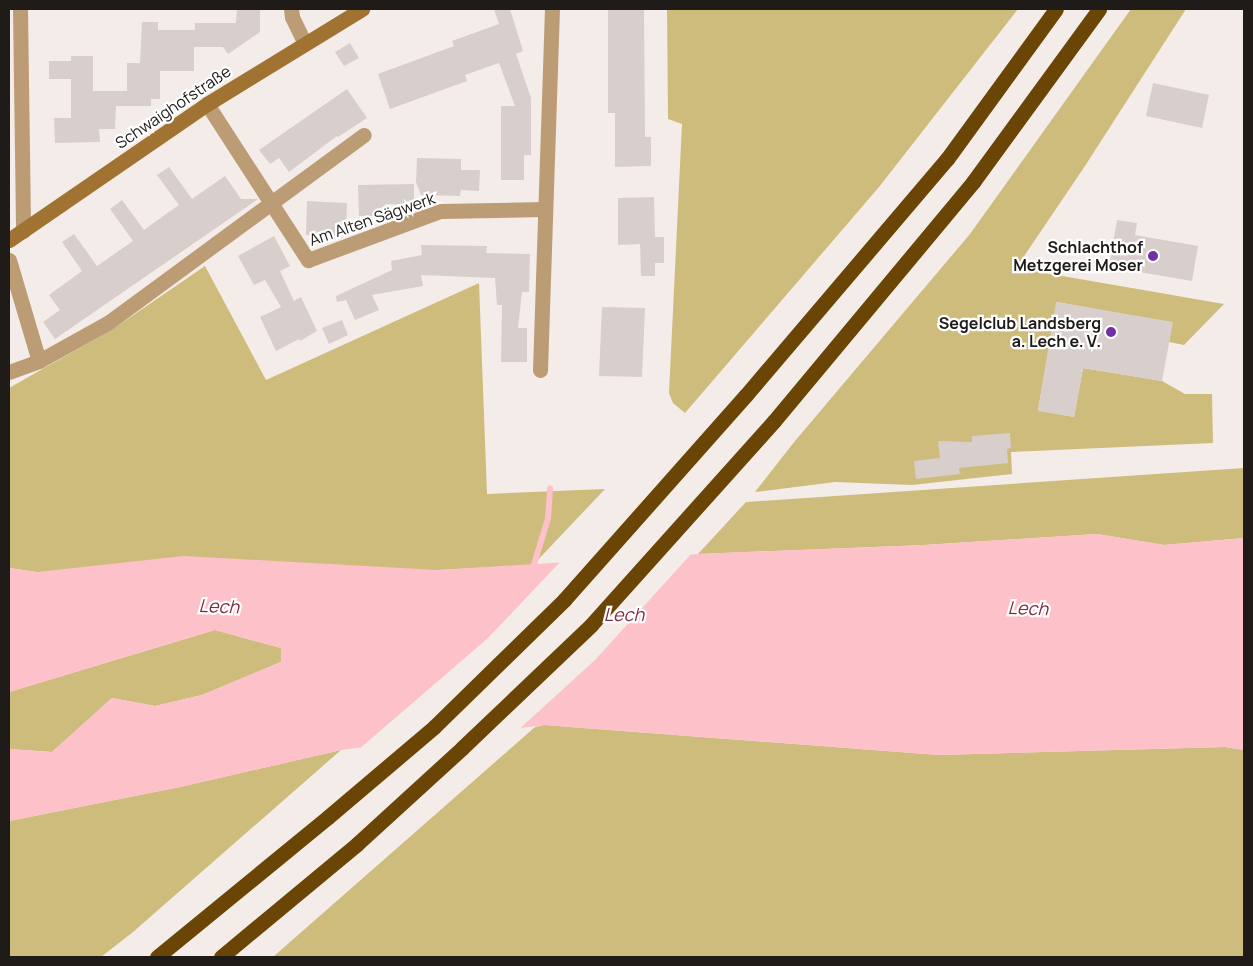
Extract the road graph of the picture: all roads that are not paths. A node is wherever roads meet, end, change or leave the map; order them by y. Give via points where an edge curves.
1 (20, 9) edge
2 (292, 9) edge
3 (362, 9) edge
4 (552, 9) edge
5 (1056, 9) edge
6 (1099, 9) edge
7 (304, 42) junction
8 (207, 104) junction
9 (364, 134) dead end
10 (272, 200) junction
11 (544, 209) junction
12 (23, 231) junction
13 (9, 240) edge
14 (9, 260) edge
15 (39, 361) junction
16 (540, 370) dead end
17 (9, 372) edge
18 (157, 957) edge
19 (221, 957) edge

1 - 12 street
2 - 7 street via 292,17
3 - 7 street, Schwaighofstraße
4 - 11 street via 548,172
5 - 18 highway via 947,158 746,395 564,600 434,727
6 - 19 highway via 973,182 774,421 591,625 357,844
7 - 8 street, Schwaighofstraße
8 - 10 street, Am Alten Sägwerk
8 - 12 street, Schwaighofstraße
9 - 10 street
10 - 11 street, Am Alten Sägwerk via 308,260 440,211
10 - 15 street via 108,322
11 - 16 street
12 - 13 street, Schwaighofstraße
14 - 15 street
15 - 17 street

